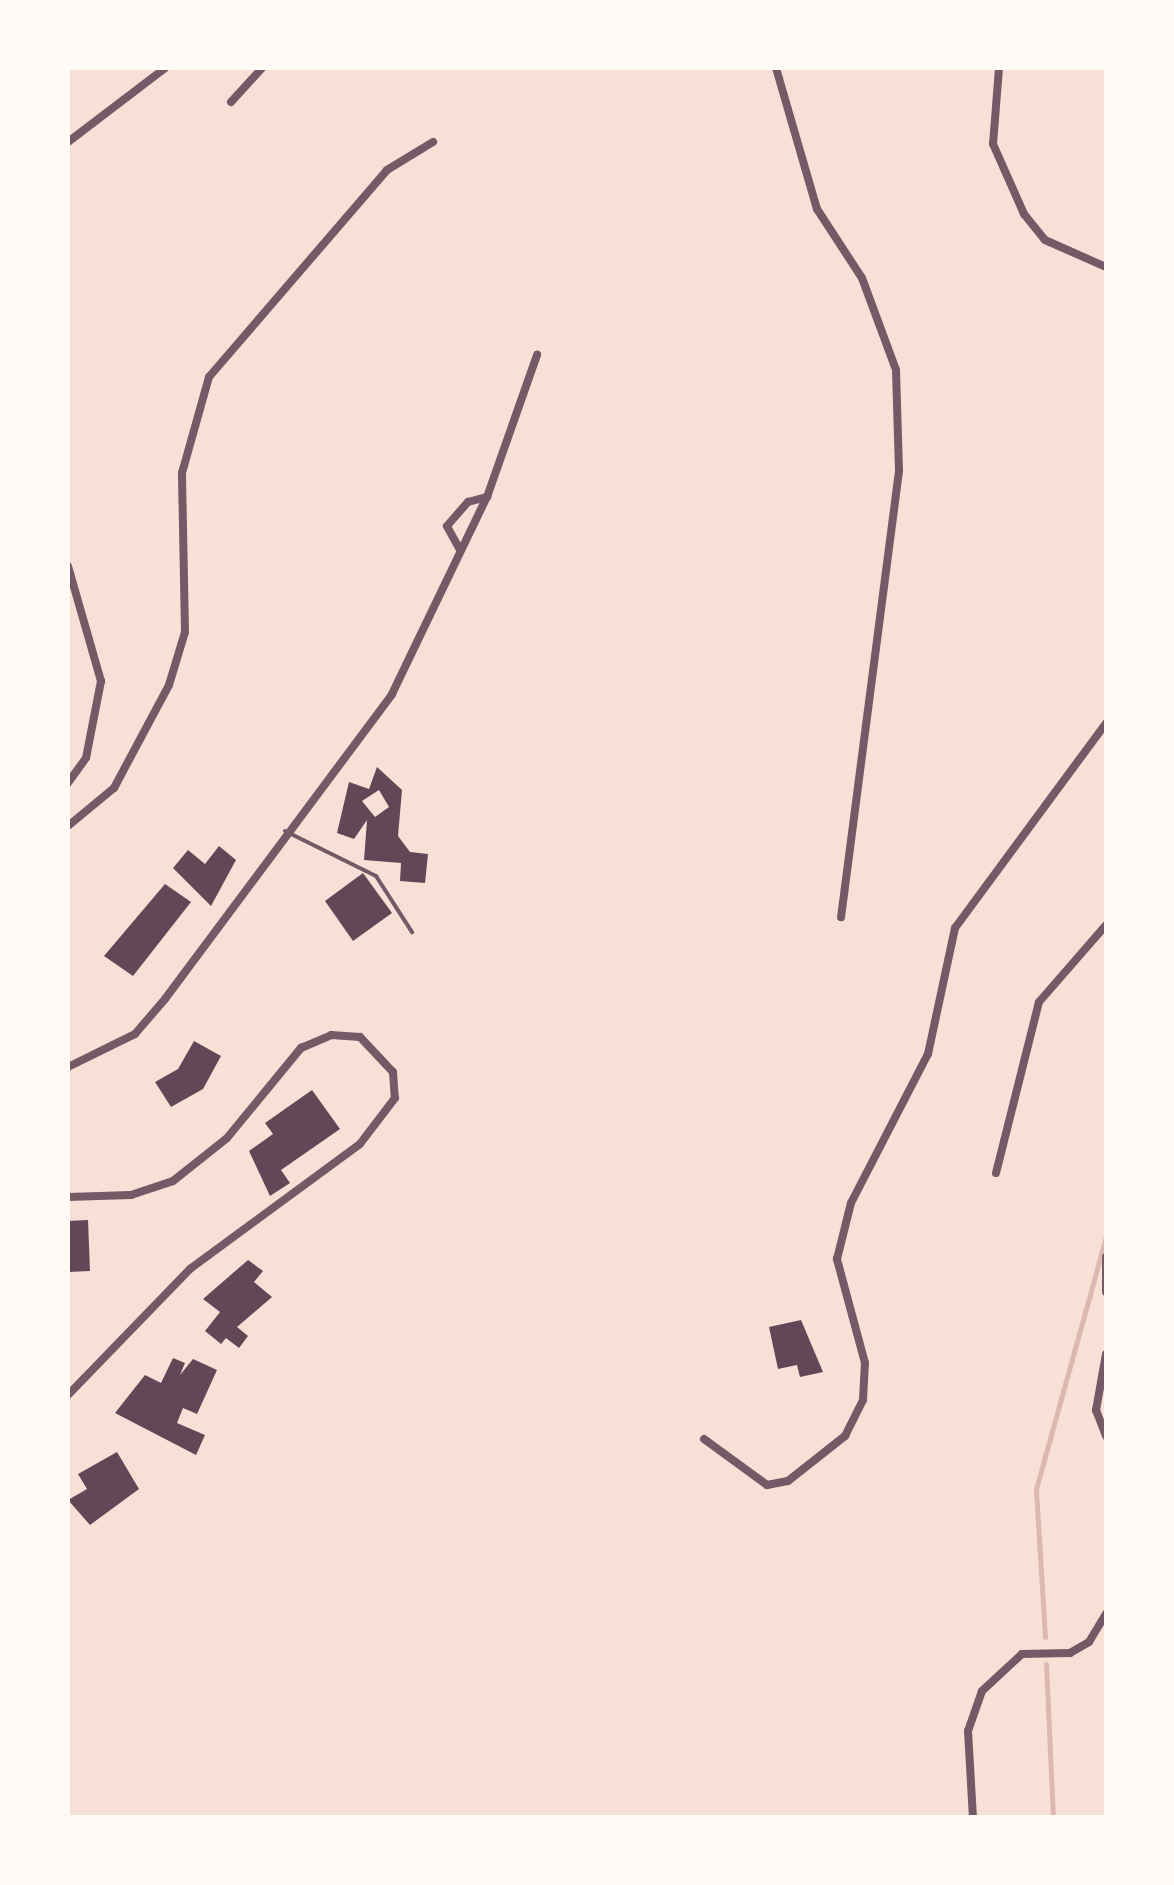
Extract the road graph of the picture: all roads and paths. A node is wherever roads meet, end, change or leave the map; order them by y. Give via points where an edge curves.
1 (165, 68) edge
2 (262, 68) edge
3 (776, 68) edge
4 (999, 68) edge
5 (231, 102) dead end
6 (68, 142) edge
7 (432, 142) dead end
8 (1106, 267) edge
9 (537, 355) dead end
10 (488, 497) junction
11 (460, 548) junction
12 (68, 566) edge
13 (1106, 723) edge
14 (68, 782) edge
15 (68, 826) edge
16 (285, 831) junction
17 (840, 917) dead end
18 (1106, 925) edge
19 (412, 932) dead end
20 (68, 1068) edge
21 (996, 1173) dead end
22 (68, 1197) edge
23 (1106, 1256) edge
24 (1106, 1292) edge
25 (1106, 1354) edge
26 (68, 1395) edge
27 (1106, 1436) edge
28 (704, 1439) dead end
29 (1106, 1614) edge
30 (973, 1818) edge

1 - 6 street
2 - 5 street
3 - 17 street via 818,208 862,278 896,370 899,471
4 - 8 street via 994,144 1024,214 1046,240
7 - 15 street via 387,170 210,376 182,473 185,632 168,686 114,788
9 - 10 street
10 - 11 street
10 - 11 street via 468,502 447,526
11 - 16 street via 392,694
12 - 14 street via 102,681 86,758
13 - 28 street via 954,928 928,1054 837,1242 865,1363 863,1400 845,1436 788,1481 766,1485
16 - 19 lane via 376,876
16 - 20 street via 135,1034
18 - 21 street via 1039,1002
22 - 26 street via 131,1196 174,1181 227,1138 302,1048 331,1035 360,1036 392,1072 395,1098 360,1144 190,1269
23 - 24 street
25 - 27 street via 1096,1410
29 - 30 street via 1089,1642 1070,1652 1022,1654 982,1691 968,1731

